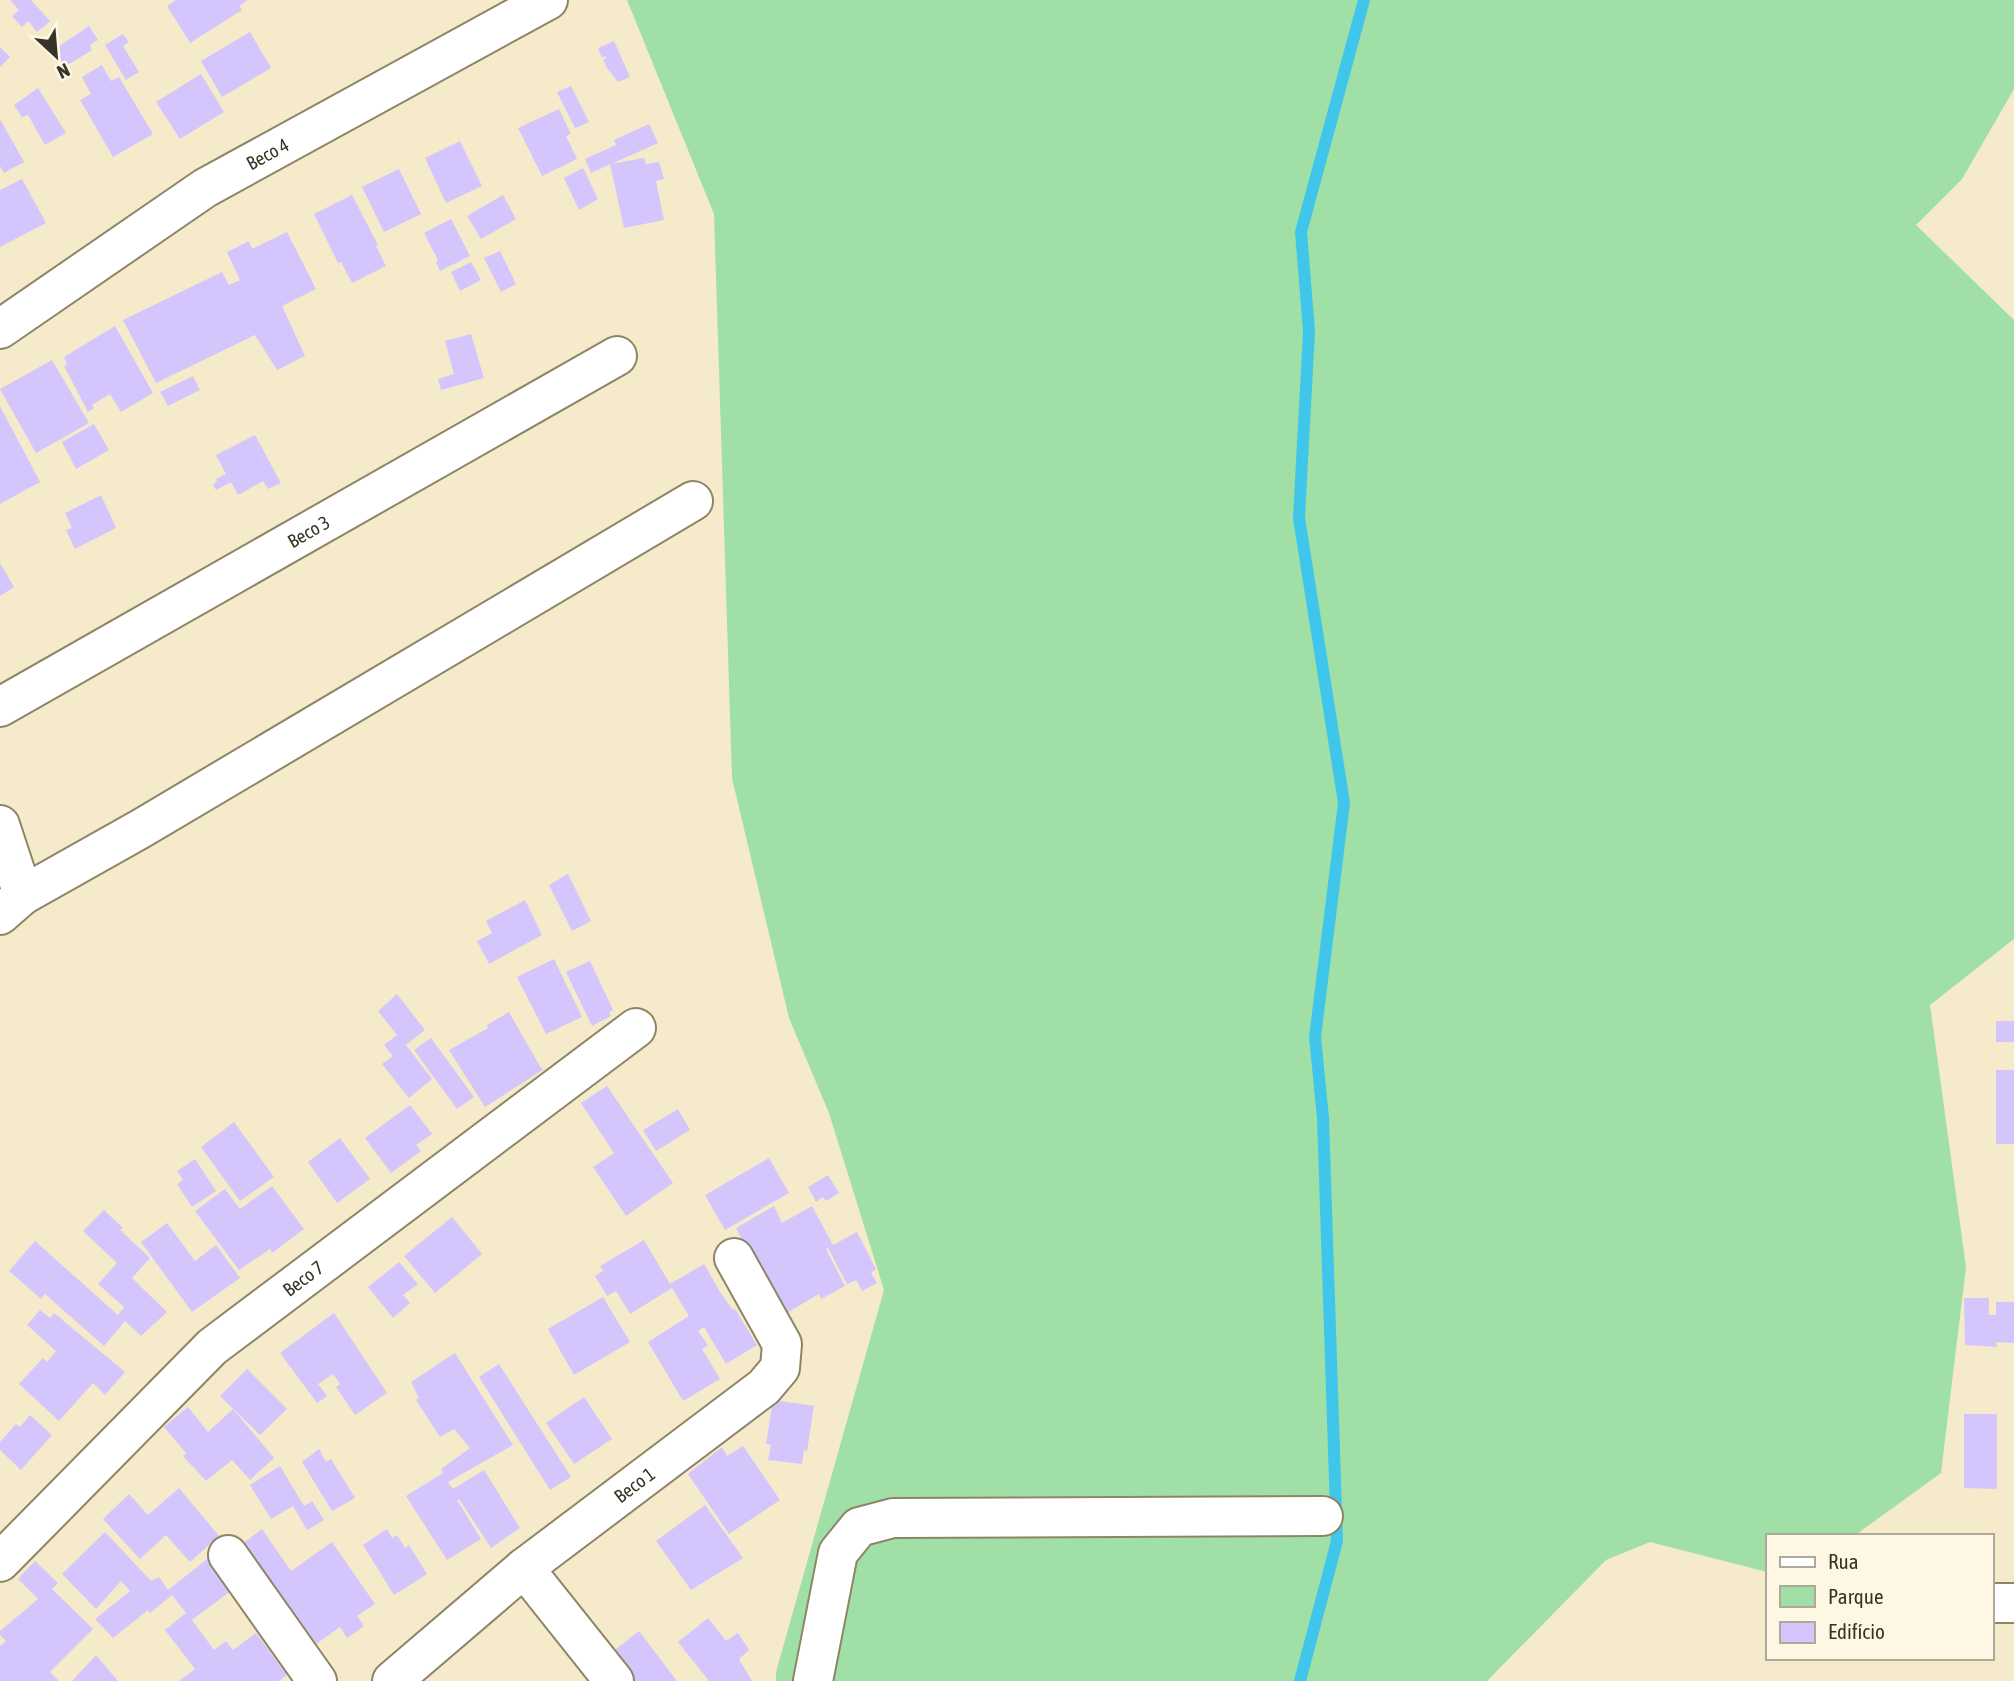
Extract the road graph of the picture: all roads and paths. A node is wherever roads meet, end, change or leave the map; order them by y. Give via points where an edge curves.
1 (548, 0) edge
2 (0, 329) edge
3 (617, 356) dead end
4 (693, 501) dead end
5 (0, 707) edge
6 (0, 825) edge
7 (11, 905) edge
8 (636, 1028) dead end
9 (734, 1258) dead end
10 (1323, 1516) dead end
11 (228, 1555) dead end
12 (0, 1562) edge
13 (524, 1568) junction
14 (317, 1681) edge
15 (392, 1681) edge
16 (614, 1681) edge
17 (813, 1681) edge

1 - 2 lane, Beco 4 via 205,188
3 - 5 lane, Beco 3
4 - 7 lane
6 - 7 lane
8 - 12 lane, Beco 7 via 212,1347
9 - 13 lane, Beco 1 via 782,1344 780,1368 764,1387
10 - 17 lane via 893,1518 859,1527 838,1553
11 - 14 lane
13 - 15 lane, Beco 1
13 - 16 lane

